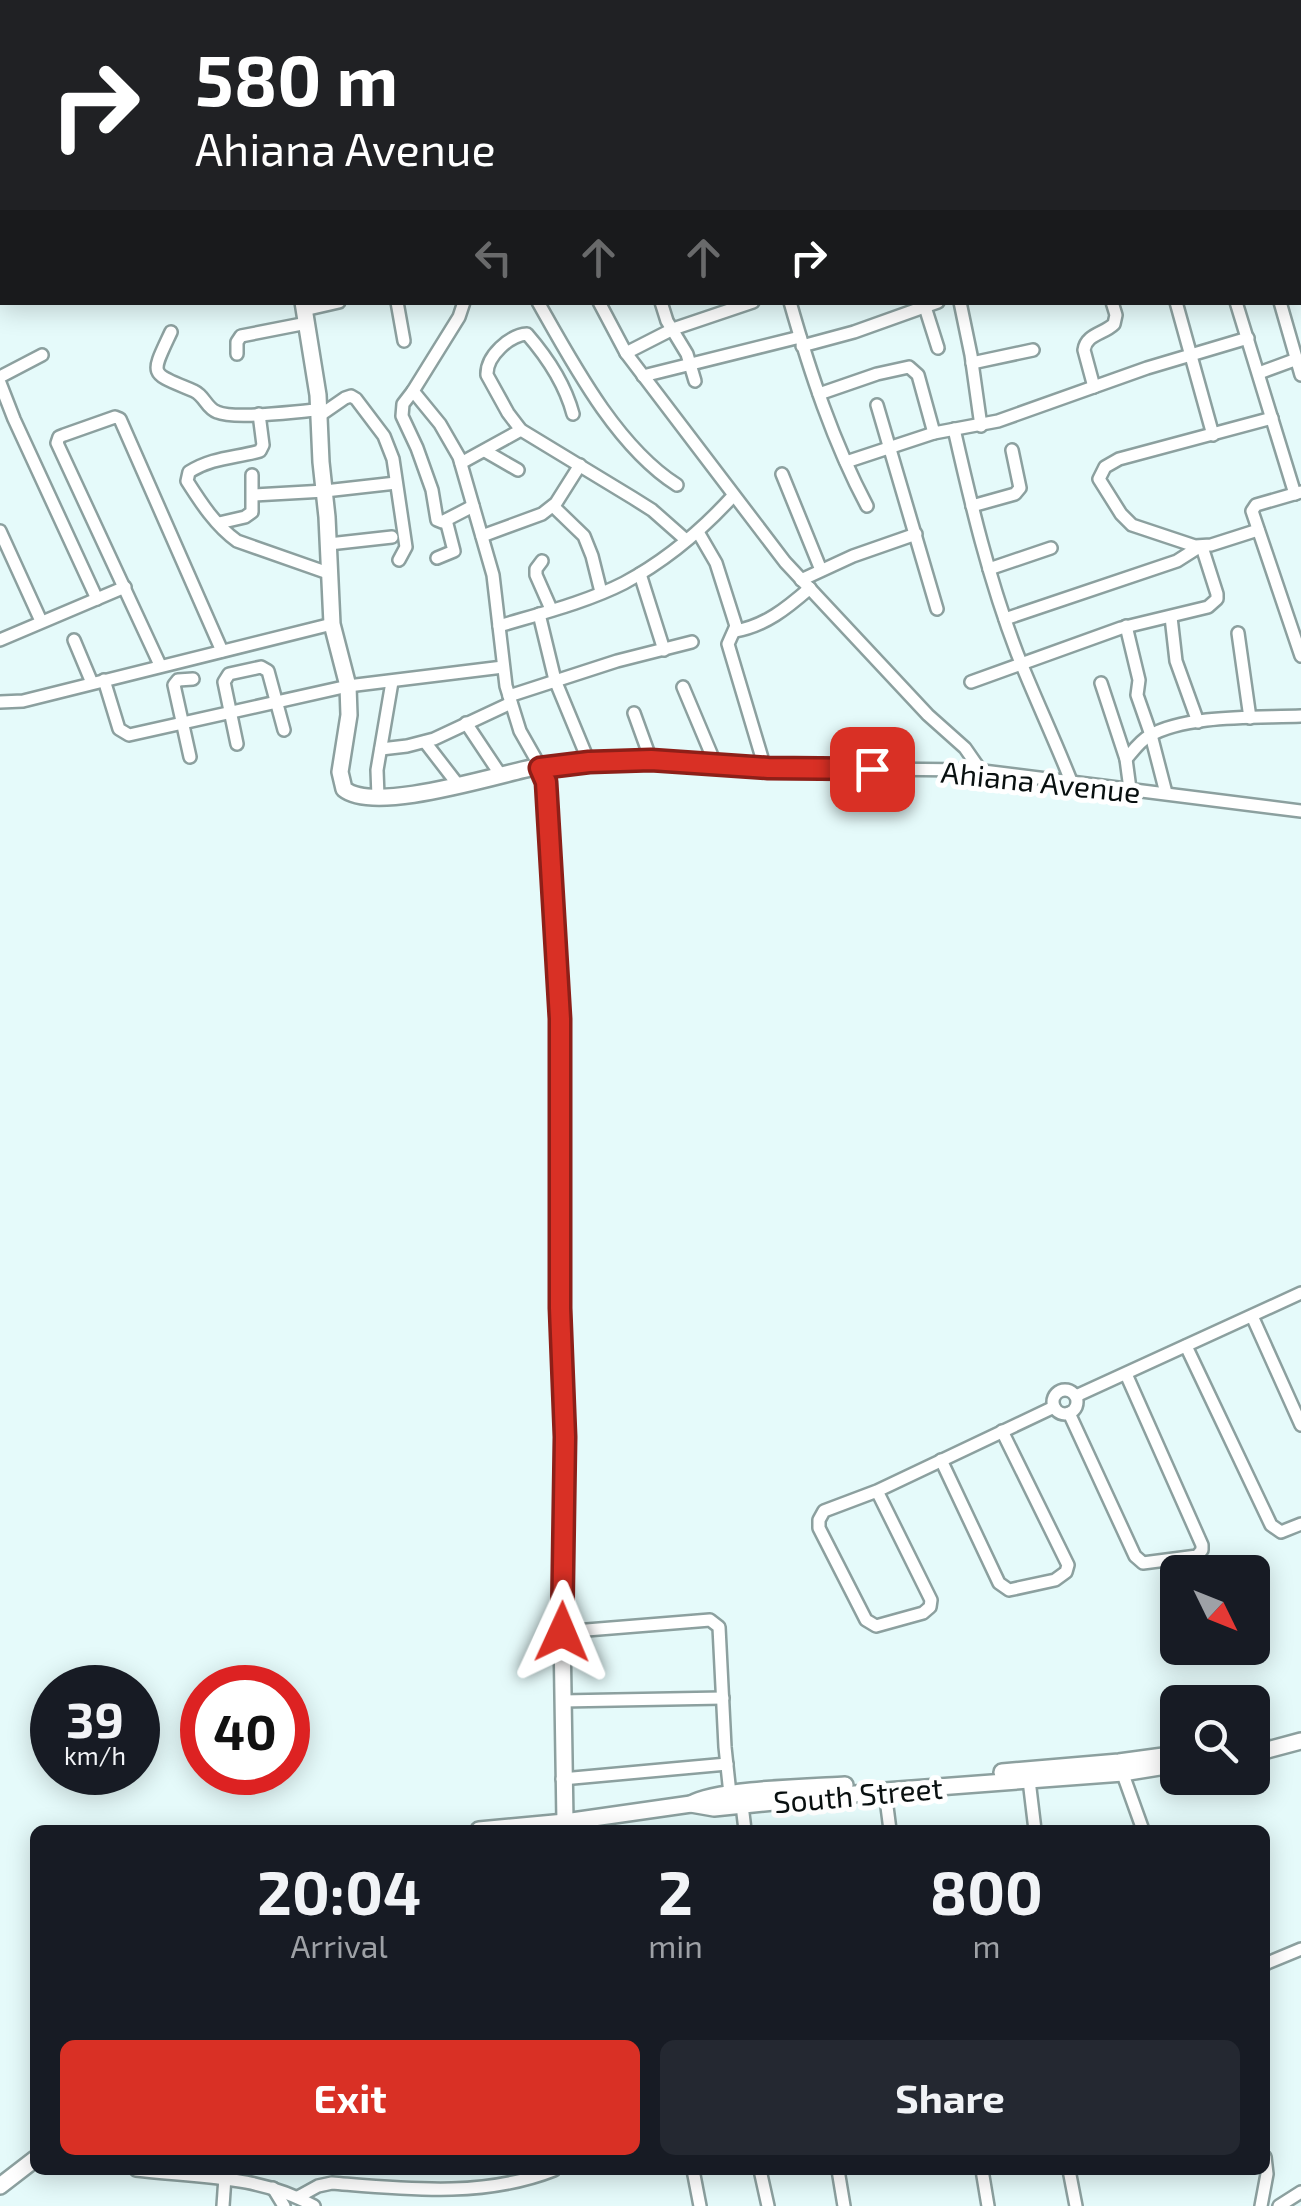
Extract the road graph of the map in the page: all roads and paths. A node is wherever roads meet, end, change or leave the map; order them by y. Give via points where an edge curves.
1 (398, 305) edge
2 (463, 305) edge
3 (540, 305) edge
4 (601, 305) edge
5 (663, 305) edge
6 (791, 305) edge
7 (893, 305) edge
8 (928, 305) edge
9 (931, 305) edge
10 (961, 305) edge
11 (1113, 305) edge
12 (1177, 305) edge
13 (1237, 305) edge
14 (1281, 305) edge
15 (718, 307) edge
16 (305, 312) edge
17 (897, 316) junction
18 (548, 321) junction
19 (673, 329) junction
20 (171, 332) dead end
21 (528, 334) junction
22 (1248, 338) junction
23 (404, 341) dead end
24 (801, 341) junction
25 (938, 348) dead end
26 (1033, 350) dead end
27 (626, 353) junction
28 (237, 354) dead end
29 (1192, 354) junction
30 (42, 355) dead end
31 (1297, 359) junction
32 (972, 363) junction
33 (690, 366) junction
34 (1259, 372) junction
35 (1301, 375) edge
36 (643, 376) junction
37 (0, 380) edge
38 (695, 381) dead end
39 (1094, 387) junction
40 (413, 391) junction
41 (820, 394) junction
42 (878, 404) dead end
43 (319, 413) junction
44 (259, 414) junction
45 (572, 414) dead end
46 (1272, 418) junction
47 (981, 426) junction
48 (954, 429) junction
49 (521, 430) junction
50 (934, 434) junction
51 (1213, 435) junction
52 (889, 447) junction
53 (1012, 450) dead end
54 (484, 451) junction
55 (846, 462) junction
56 (461, 463) junction
57 (580, 464) junction
58 (518, 470) dead end
59 (782, 474) dead end
60 (252, 475) dead end
61 (396, 483) junction
62 (678, 485) dead end
63 (325, 491) junction
64 (1298, 492) edge
65 (253, 495) junction
66 (733, 496) junction
67 (473, 506) junction
68 (553, 506) junction
69 (866, 506) dead end
70 (972, 506) junction
71 (446, 520) junction
72 (218, 523) junction
73 (0, 530) edge
74 (1258, 530) junction
75 (698, 532) junction
76 (916, 534) junction
77 (482, 536) junction
78 (392, 537) dead end
79 (686, 540) junction
80 (329, 544) junction
81 (1201, 547) junction
82 (1051, 548) dead end
83 (437, 558) dead end
84 (399, 560) dead end
85 (542, 562) dead end
86 (988, 568) junction
87 (821, 570) junction
88 (330, 574) junction
89 (640, 574) junction
90 (806, 584) junction
91 (124, 588) junction
92 (602, 592) junction
93 (97, 600) junction
94 (937, 609) dead end
95 (545, 611) junction
96 (1171, 617) junction
97 (1004, 619) junction
98 (42, 622) junction
99 (332, 624) junction
100 (499, 626) junction
101 (1126, 626) junction
102 (735, 631) junction
103 (1238, 633) dead end
104 (0, 640) edge
105 (74, 640) dead end
106 (692, 642) dead end
107 (664, 650) junction
108 (222, 651) junction
109 (1301, 656) edge
110 (1021, 663) junction
111 (160, 665) junction
112 (504, 667) junction
113 (194, 679) dead end
114 (556, 680) junction
115 (98, 681) junction
116 (392, 682) junction
117 (971, 682) dead end
118 (1102, 683) dead end
119 (348, 686) junction
120 (683, 687) dead end
121 (510, 700) junction
122 (276, 701) junction
123 (0, 702) edge
124 (230, 711) junction
125 (634, 712) dead end
126 (1301, 716) edge
127 (1250, 718) junction
128 (183, 722) junction
129 (1198, 722) junction
130 (466, 723) junction
131 (284, 730) dead end
132 (1150, 735) junction
133 (425, 742) junction
134 (237, 744) dead end
135 (381, 749) junction
136 (190, 757) dead end
137 (1126, 759) junction
138 (651, 760) junction
139 (589, 762) junction
140 (714, 763) junction
141 (540, 768) junction
142 (765, 768) junction
143 (981, 771) junction
144 (500, 774) junction
145 (1072, 781) junction
146 (459, 786) junction
147 (1130, 789) junction
148 (1166, 794) junction
149 (378, 797) junction
150 (1301, 811) edge
151 (1301, 1292) edge
152 (1252, 1316) junction
153 (1186, 1346) junction
154 (1126, 1374) junction
155 (1076, 1396) junction
156 (1054, 1407) junction
157 (1070, 1412) junction
158 (1301, 1426) edge
159 (1002, 1431) junction
160 (941, 1460) junction
161 (876, 1490) junction
162 (1301, 1524) edge
163 (562, 1632) junction
164 (722, 1698) junction
165 (562, 1701) junction
166 (1301, 1732) edge
167 (1270, 1740) edge
168 (1301, 1741) edge
169 (1270, 1749) edge
170 (1160, 1758) edge
171 (727, 1764) junction
172 (1160, 1765) edge
173 (1121, 1768) junction
174 (562, 1779) junction
175 (1029, 1780) junction
176 (885, 1791) junction
177 (736, 1800) junction
178 (565, 1822) junction
179 (547, 1825) edge
180 (744, 1825) edge
181 (889, 1825) edge
182 (1034, 1825) edge
183 (1142, 1825) edge
184 (1301, 1949) edge
185 (1270, 1962) edge
186 (30, 2162) edge
187 (200, 2175) edge
188 (415, 2175) edge
189 (694, 2175) edge
190 (761, 2175) edge
191 (839, 2175) edge
192 (983, 2175) edge
193 (1070, 2175) edge
194 (1267, 2175) edge
195 (520, 2176) edge
196 (225, 2177) junction
197 (0, 2186) edge
198 (274, 2188) junction
199 (416, 2188) junction
200 (1301, 2193) edge
201 (298, 2197) junction
202 (223, 2206) edge
203 (284, 2206) edge
204 (314, 2206) edge
205 (700, 2206) edge
206 (768, 2206) edge
207 (844, 2206) edge
208 (988, 2206) edge
209 (1076, 2206) edge
210 (1261, 2206) edge
211 (1279, 2206) edge

1 - 23 street
2 - 40 street
3 - 18 street
4 - 27 street
5 - 19 street
6 - 24 street
7 - 17 street
8 - 17 street
9 - 25 street
10 - 32 street
11 - 39 street via 1114,324 1085,344
12 - 29 street
13 - 22 street
14 - 31 street
15 - 19 street
16 - 28 street via 241,336
16 - 43 street
17 - 24 street
18 - 21 street
18 - 62 street via 635,450
19 - 27 street
19 - 33 street
20 - 44 street via 157,359 160,377 201,394 217,412
21 - 45 street via 566,392
21 - 49 street via 504,345 486,368
22 - 29 street
22 - 34 street
24 - 33 street
24 - 41 street
26 - 32 street
27 - 36 street
29 - 39 street
29 - 51 street
30 - 37 street
31 - 34 street
31 - 35 street
32 - 47 street
33 - 36 street
33 - 38 street
34 - 46 street
36 - 66 street
37 - 93 street
39 - 47 street
40 - 56 street
40 - 71 street via 402,416 438,520
41 - 50 street via 909,368 918,376
41 - 55 street
42 - 52 street
43 - 44 street
43 - 61 street via 345,398 356,400 390,447
43 - 63 street
44 - 72 street via 260,451 220,458 187,474
46 - 51 street
46 - 64 street
47 - 48 street
48 - 50 street
48 - 70 street
49 - 54 street
49 - 57 street
50 - 52 street
51 - 81 street via 1120,459 1099,478 1132,524
52 - 55 street
52 - 76 street
53 - 70 street via 1018,492
54 - 56 street
54 - 58 street
55 - 69 street
56 - 67 street
57 - 68 street
57 - 79 street
59 - 87 street
60 - 65 street
61 - 63 street
61 - 84 street via 406,547
63 - 65 street
63 - 80 street
64 - 74 street via 1253,508
65 - 72 street via 250,514
66 - 75 street
66 - 90 street
67 - 71 street
67 - 77 street
68 - 77 street
68 - 92 street via 584,536
70 - 86 street
71 - 83 street via 455,548
72 - 88 street via 238,542
73 - 98 street
74 - 81 street
74 - 109 street
75 - 79 street
75 - 102 street via 721,576
76 - 87 street
76 - 94 street
77 - 100 street
78 - 80 street
79 - 89 street
80 - 88 street
81 - 96 street via 1217,599
81 - 97 street
82 - 86 street
85 - 95 street via 536,575
86 - 97 street
87 - 90 street
88 - 99 street
89 - 92 street
89 - 107 street
90 - 102 street via 773,617
90 - 143 street
91 - 93 street
91 - 108 street via 57,443 64,434 115,417
91 - 111 street
92 - 95 street
93 - 98 street
95 - 100 street
95 - 114 street
96 - 101 street
96 - 129 street via 1176,661
97 - 110 street
98 - 104 street
99 - 108 street
99 - 119 street
100 - 112 street
101 - 110 street
101 - 132 street
102 - 142 street via 728,644
103 - 127 street
105 - 115 street
106 - 107 street
107 - 114 street
108 - 111 street
110 - 117 street
110 - 145 street
111 - 115 street
112 - 116 street
112 - 121 street
113 - 128 street via 174,685
114 - 121 street
114 - 139 street
115 - 123 street
115 - 128 street via 122,733
116 - 119 street
116 - 135 street
118 - 137 street
119 - 122 street
119 - 149 street via 341,781 350,794
120 - 140 street
121 - 130 street
121 - 141 street
122 - 124 street
122 - 124 street via 268,672 249,669 224,682
122 - 131 street
124 - 128 street
124 - 134 street
125 - 138 street
126 - 127 street
127 - 129 street
128 - 136 street
129 - 132 street
130 - 133 street
130 - 144 street
132 - 137 street
132 - 148 street
133 - 135 street
133 - 146 street
135 - 149 street
137 - 147 street
138 - 139 street, Ahiana Avenue
138 - 140 street, Ahiana Avenue
139 - 141 street, Ahiana Avenue
140 - 142 street, Ahiana Avenue
141 - 144 street, Ahiana Avenue
141 - 163 street via 560,1019
142 - 143 street, Ahiana Avenue
143 - 145 street, Ahiana Avenue
144 - 146 street, Ahiana Avenue
145 - 147 street, Ahiana Avenue
146 - 149 street, Ahiana Avenue
147 - 148 street, Ahiana Avenue
148 - 150 street, Ahiana Avenue
151 - 152 street
152 - 153 street
152 - 158 street
153 - 154 street
153 - 162 street via 1271,1525 1282,1532
154 - 155 street
154 - 157 street via 1202,1545 1198,1556 1143,1563 1135,1556
155 - 156 street via 1058,1392
155 - 157 street
156 - 157 street
156 - 159 street
159 - 160 street
159 - 160 street via 1068,1565 1056,1580 1009,1590 999,1583
160 - 161 street
161 - 161 street via 931,1600 923,1613 876,1626 866,1620 818,1528 824,1511
163 - 164 street via 710,1620 719,1628
163 - 165 street
164 - 165 street
164 - 171 street
165 - 174 street
166 - 167 street
168 - 169 street
170 - 173 street
171 - 174 street
171 - 177 street
172 - 173 street, South Street
173 - 175 street, South Street
173 - 177 street
173 - 183 street
174 - 178 street
175 - 176 street, South Street
175 - 182 street
176 - 177 street, South Street
176 - 181 street
177 - 178 street, South Street via 714,1808 692,1804
177 - 180 street
178 - 179 street, South Street
184 - 185 street
186 - 197 street
187 - 196 street
188 - 199 street
189 - 205 street
190 - 206 street
191 - 207 street
192 - 208 street
193 - 209 street
194 - 210 street
195 - 199 street via 462,2190
196 - 198 street
196 - 202 street
198 - 201 street
198 - 203 street
199 - 201 street via 332,2183
200 - 211 street
201 - 204 street

